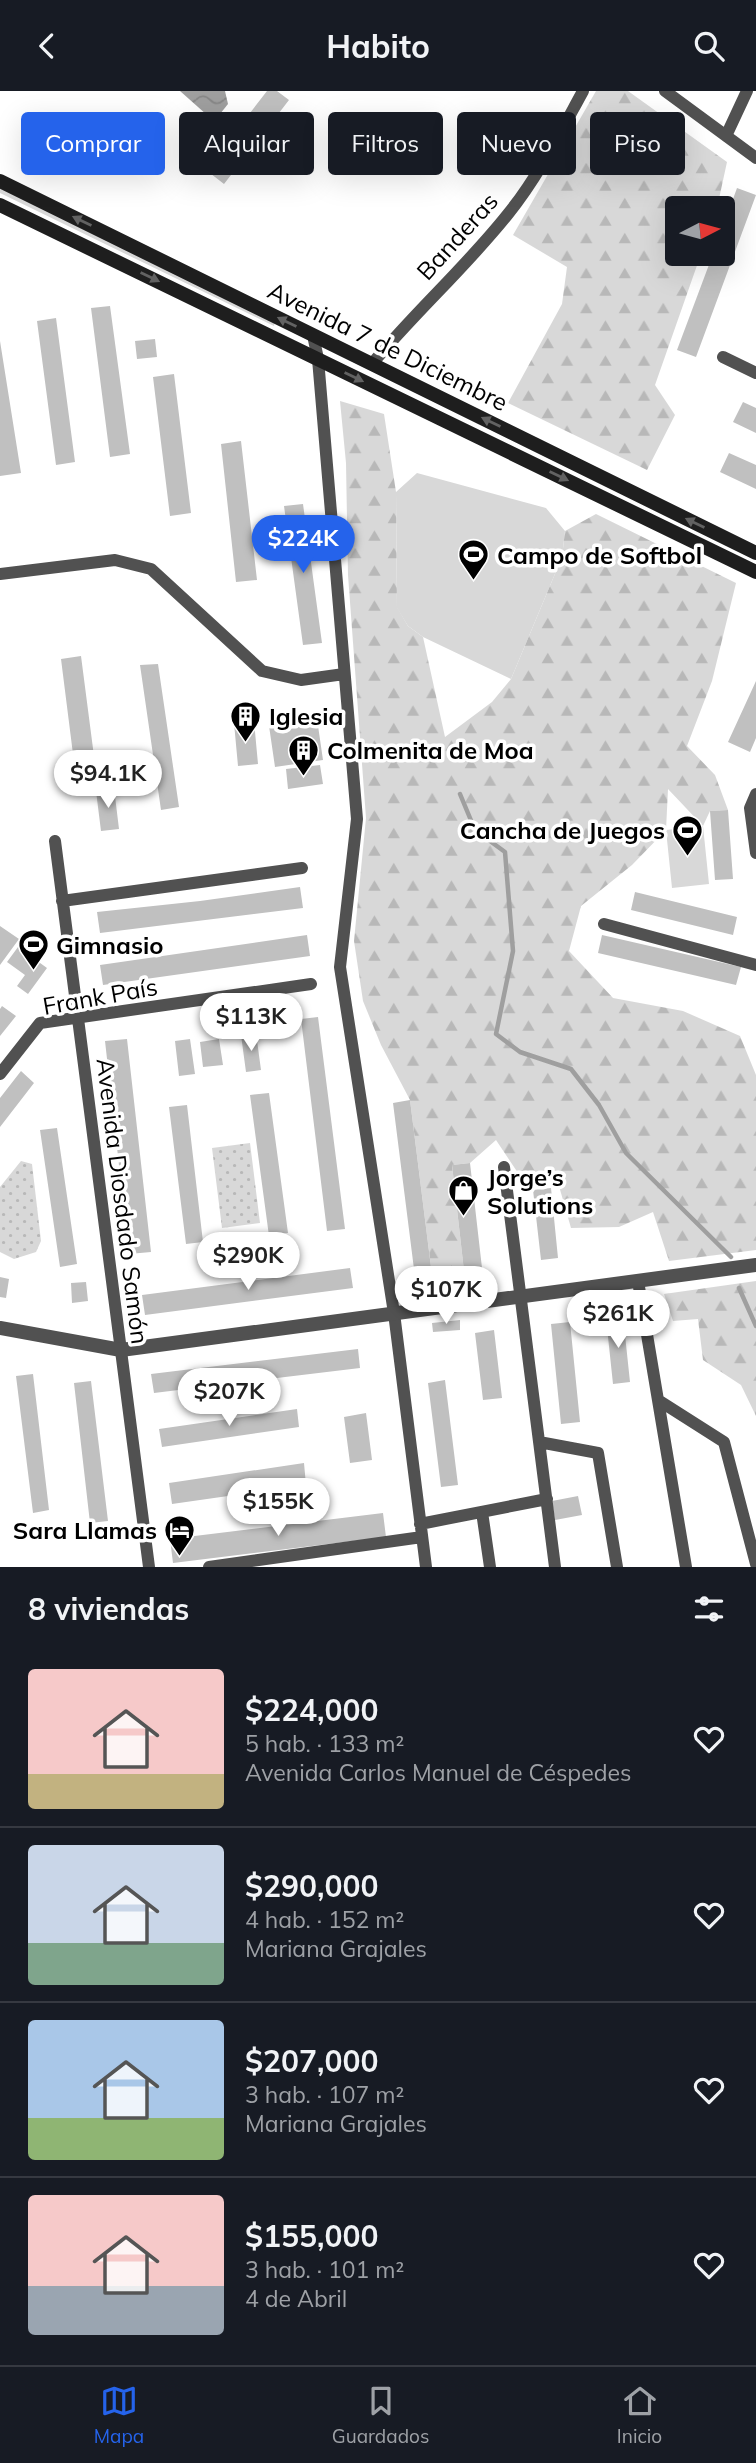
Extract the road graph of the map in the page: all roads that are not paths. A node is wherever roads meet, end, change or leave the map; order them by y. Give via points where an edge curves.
1 (583, 91) edge
2 (665, 91) edge
3 (747, 91) edge
4 (726, 136) junction
5 (756, 158) edge
6 (0, 181) edge
7 (0, 205) edge
8 (313, 335) junction
9 (723, 356) dead end
10 (318, 359) junction
11 (372, 364) junction
12 (756, 373) edge
13 (756, 553) edge
14 (756, 572) edge
15 (0, 575) edge
16 (344, 674) junction
17 (756, 794) edge
18 (753, 807) edge
19 (55, 841) dead end
20 (756, 853) edge
21 (302, 868) dead end
22 (62, 901) junction
23 (604, 924) dead end
24 (756, 965) edge
25 (311, 984) dead end
26 (78, 1018) junction
27 (0, 1074) edge
28 (504, 1167) dead end
29 (756, 1265) edge
30 (638, 1281) junction
31 (521, 1296) junction
32 (394, 1313) junction
33 (0, 1328) edge
34 (121, 1350) junction
35 (658, 1400) junction
36 (539, 1442) junction
37 (547, 1499) junction
38 (482, 1512) junction
39 (421, 1531) junction
40 (756, 1564) edge
41 (149, 1567) edge
42 (209, 1567) edge
43 (426, 1567) edge
44 (490, 1567) edge
45 (555, 1567) edge
46 (617, 1567) edge
47 (687, 1567) edge

1 - 11 street, Banderas via 509,213
2 - 4 street
3 - 4 street
4 - 5 street
8 -> 6 main road, Avenida 7 de Diciembre
7 -> 10 main road, Avenida 7 de Diciembre
8 - 10 street
8 - 11 main road, Avenida 7 de Diciembre
9 - 12 street
10 -> 14 main road, Avenida 7 de Diciembre
10 - 16 street
13 -> 11 main road, Avenida 7 de Diciembre
15 - 16 street via 115,560 151,569 262,671 301,680
16 - 32 street via 357,819 341,967
17 - 18 street
18 - 20 street
19 - 22 street, Avenida Diosdado Samón
21 - 22 street
22 - 26 street, Avenida Diosdado Samón
23 - 24 street
25 - 26 street, Frank País
26 - 27 street, Frank País via 40,1023
26 - 34 street, Avenida Diosdado Samón
28 - 31 street
29 - 30 street
30 - 31 street
30 - 35 street
31 - 32 street
31 - 36 street
32 - 34 street
32 - 39 street
33 - 34 street
34 - 41 street, Avenida Diosdado Samón
35 - 40 street via 724,1442
35 - 47 street
36 - 37 street
36 - 46 street via 598,1453
37 - 38 street
37 - 45 street
38 - 39 street
38 - 44 street
39 - 42 street
39 - 43 street

